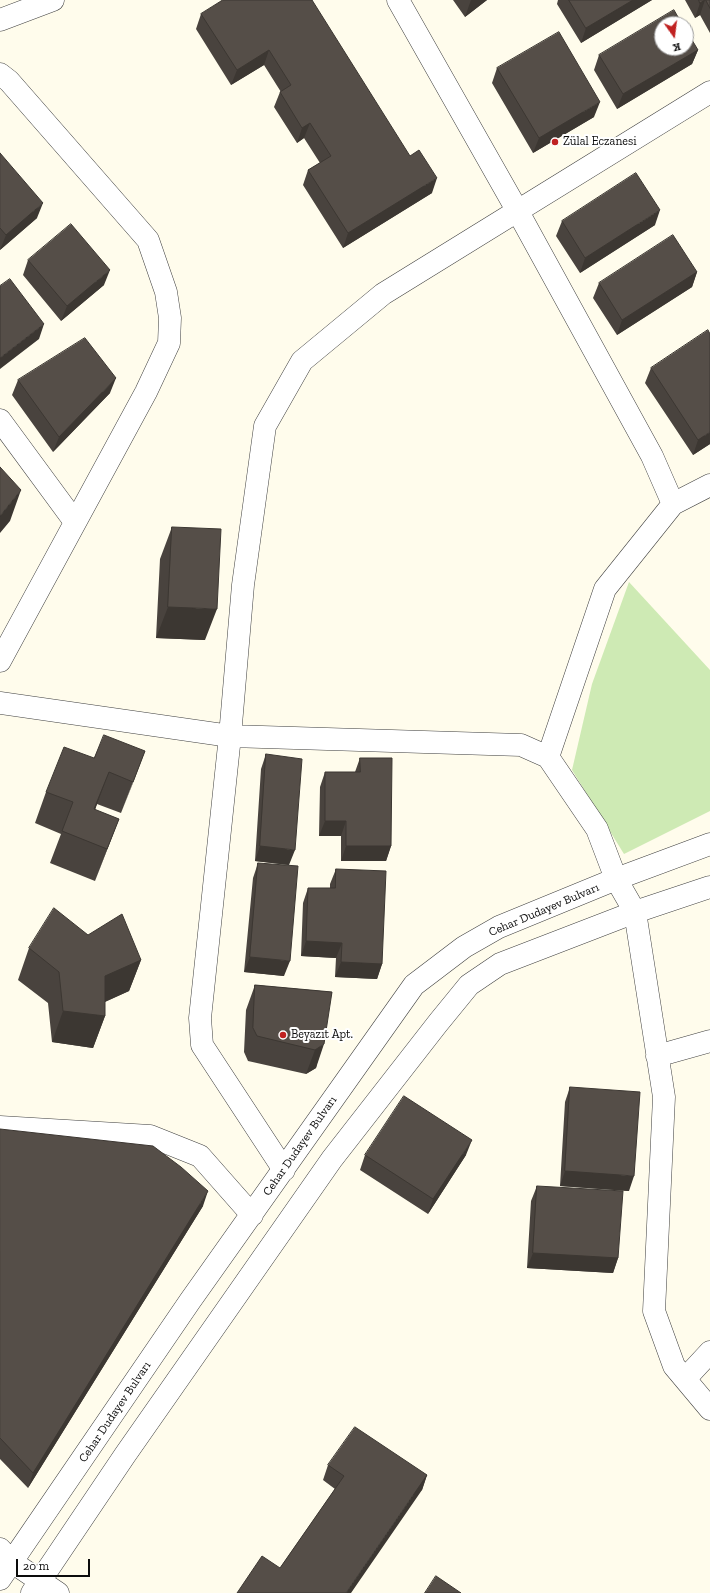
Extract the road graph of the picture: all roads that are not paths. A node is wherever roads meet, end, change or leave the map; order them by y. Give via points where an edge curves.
1 (53, 0) edge
2 (398, 0) edge
3 (0, 20) edge
4 (0, 74) edge
5 (710, 92) edge
6 (517, 210) junction
7 (0, 420) edge
8 (710, 485) edge
9 (673, 504) junction
10 (75, 522) junction
11 (6, 639) edge
12 (0, 662) edge
13 (0, 703) edge
14 (230, 736) junction
15 (548, 758) junction
16 (710, 844) edge
17 (616, 879) junction
18 (710, 886) edge
19 (635, 912) junction
20 (710, 1041) edge
21 (657, 1056) junction
22 (0, 1127) edge
23 (284, 1170) junction
24 (252, 1215) junction
25 (710, 1352) edge
26 (685, 1380) junction
27 (710, 1409) edge
28 (4, 1564) edge
29 (43, 1589) edge

1 - 3 street
2 - 6 street
4 - 10 street via 9,81 148,240 166,292 170,318 169,343 146,392
5 - 6 street
6 - 9 street via 652,456
6 - 14 street via 383,294 302,361 265,426 243,584
7 - 10 street
8 - 9 street
9 - 15 street via 605,589
10 - 11 street
11 - 12 street
13 - 14 street
14 - 15 street via 521,745
14 - 23 street via 200,1018 202,1046
15 - 17 street via 597,829
16 - 17 street, Cehar Dudayev Bulvarı
17 - 19 street
17 - 23 street, Cehar Dudayev Bulvarı via 499,926 464,947 414,985
18 - 19 street
19 - 21 street
19 - 29 street via 500,964 469,985 332,1159 125,1455
20 - 21 street
21 - 26 street via 664,1097 654,1311 674,1366
22 - 24 street via 150,1136 200,1156
23 - 24 street, Cehar Dudayev Bulvarı
24 - 28 street, Cehar Dudayev Bulvarı
25 - 26 street
26 - 27 street
28 - 29 street

